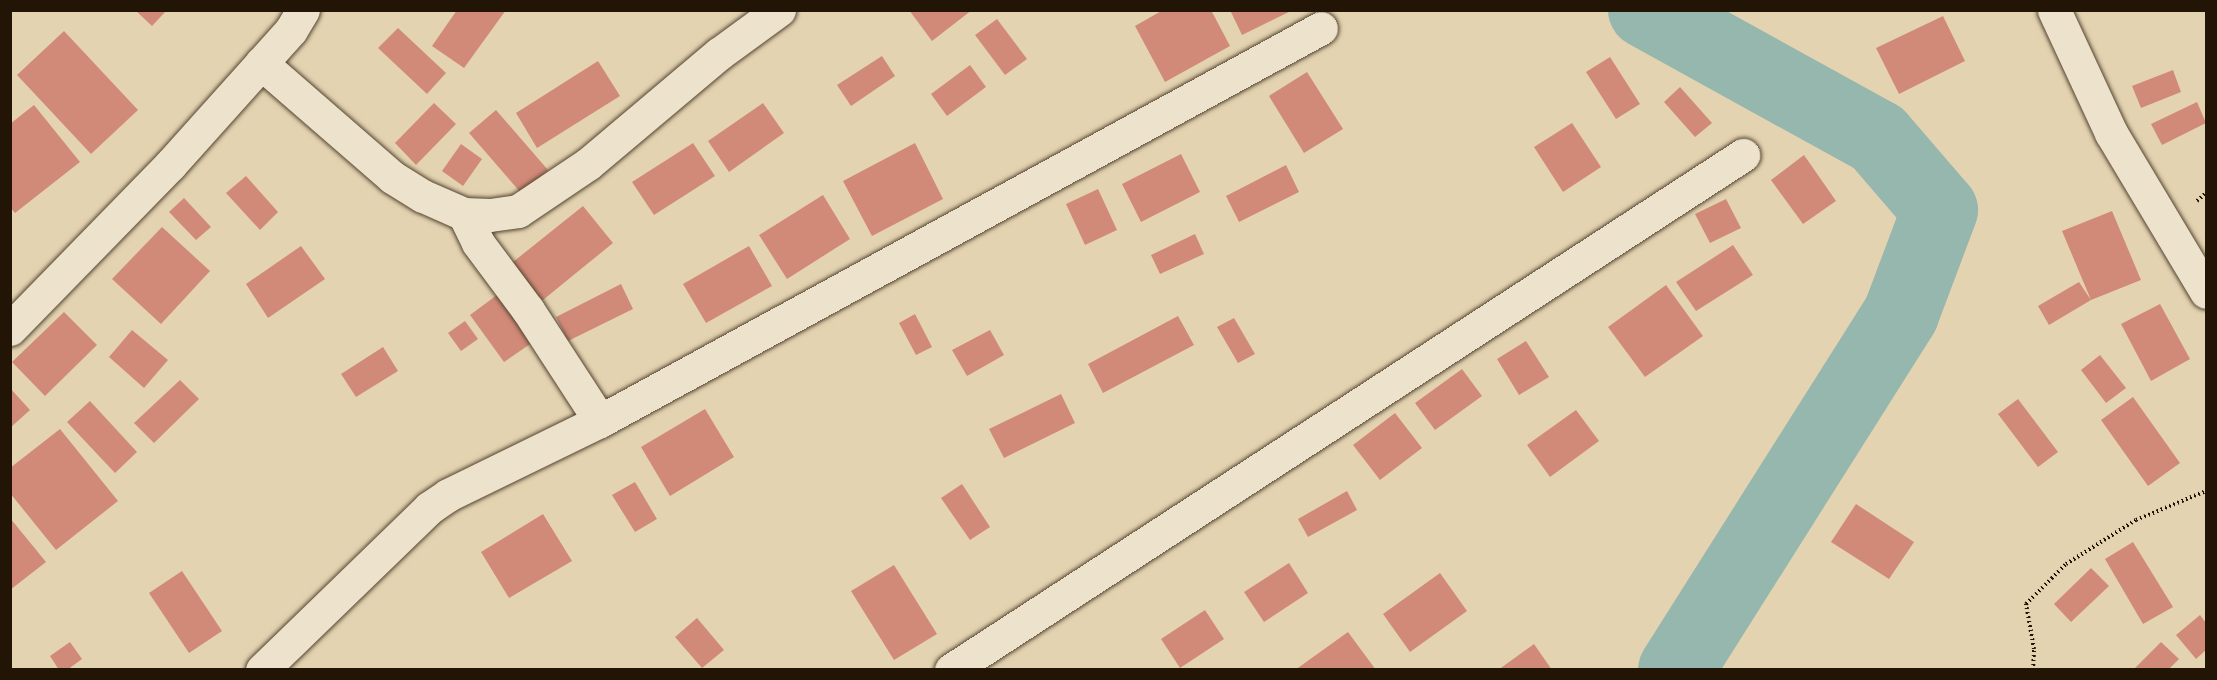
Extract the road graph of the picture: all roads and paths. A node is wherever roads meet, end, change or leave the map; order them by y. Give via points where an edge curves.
1 (303, 10) edge
2 (779, 10) edge
3 (2054, 10) edge
4 (1321, 28) dead end
5 (261, 63) junction
6 (1743, 155) dead end
7 (464, 214) junction
8 (2206, 292) edge
9 (10, 329) edge
10 (600, 421) junction
11 (2206, 491) edge
12 (262, 669) edge
13 (951, 669) edge
14 (2033, 669) edge

1 - 5 street via 291,30
2 - 7 street via 720,53 588,164 518,211
3 - 8 street via 2111,133
4 - 10 street
5 - 7 street via 392,177
5 - 9 street via 170,165
6 - 13 street
7 - 10 street via 478,243 528,310
10 - 12 street via 429,508
11 - 14 path via 2136,520 2066,564 2026,604 2034,649

